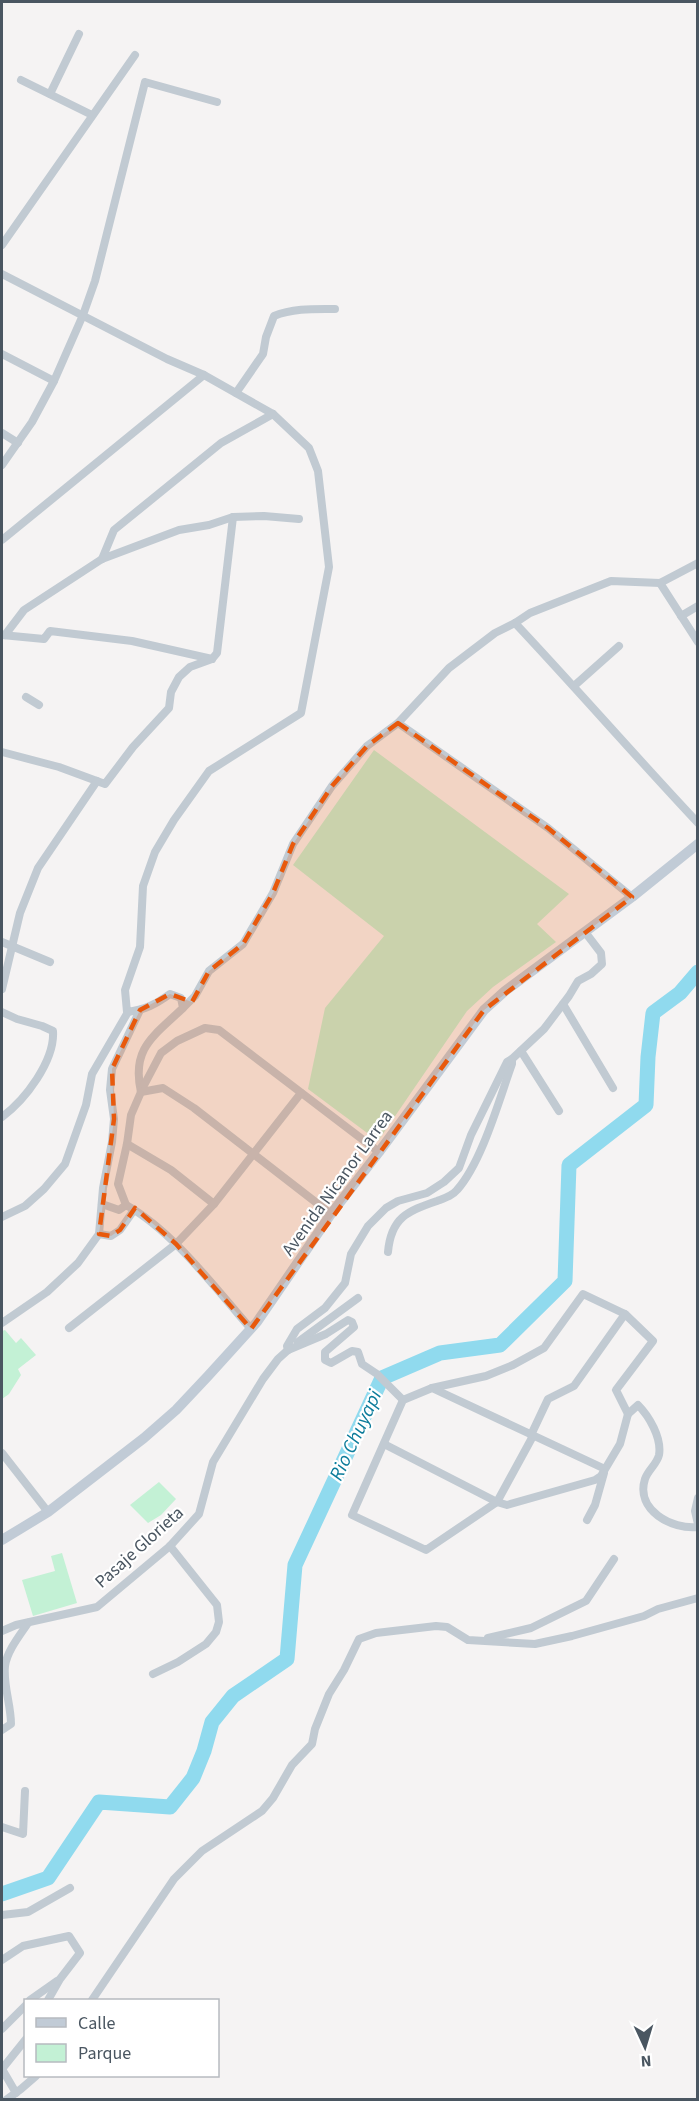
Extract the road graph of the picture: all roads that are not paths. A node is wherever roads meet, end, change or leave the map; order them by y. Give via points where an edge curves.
1 (79, 34) dead end
2 (135, 55) dead end
3 (21, 80) dead end
4 (50, 94) junction
5 (217, 102) dead end
6 (92, 115) junction
7 (2, 245) edge
8 (2, 274) edge
9 (335, 309) dead end
10 (83, 315) junction
11 (2, 354) edge
12 (204, 375) junction
13 (54, 381) junction
14 (236, 393) junction
15 (273, 414) junction
16 (2, 433) edge
17 (18, 443) junction
18 (2, 465) edge
19 (233, 517) junction
20 (299, 519) dead end
21 (2, 540) edge
22 (102, 559) junction
23 (698, 563) edge
24 (660, 583) junction
25 (698, 606) edge
26 (681, 616) junction
27 (515, 623) junction
28 (3, 635) edge
29 (698, 642) edge
30 (619, 646) dead end
31 (212, 659) junction
32 (574, 686) junction
33 (26, 697) dead end
34 (39, 705) dead end
35 (398, 723) junction
36 (2, 752) edge
37 (97, 781) junction
38 (698, 823) edge
39 (698, 844) edge
40 (632, 897) junction
41 (585, 932) junction
42 (2, 942) edge
43 (12, 945) junction
44 (50, 962) dead end
45 (2, 988) edge
46 (563, 1004) junction
47 (183, 1008) junction
48 (140, 1010) junction
49 (2, 1012) edge
50 (128, 1012) junction
51 (521, 1051) junction
52 (512, 1059) junction
53 (613, 1088) dead end
54 (141, 1092) junction
55 (301, 1093) junction
56 (559, 1111) dead end
57 (2, 1117) edge
58 (128, 1144) junction
59 (380, 1152) junction
60 (254, 1155) junction
61 (102, 1204) junction
62 (214, 1204) junction
63 (130, 1207) junction
64 (331, 1214) junction
65 (2, 1217) edge
66 (99, 1234) junction
67 (176, 1244) junction
68 (388, 1252) dead end
69 (358, 1299) dead end
70 (625, 1314) junction
71 (2, 1323) edge
72 (69, 1328) dead end
73 (251, 1329) junction
74 (288, 1350) junction
75 (432, 1388) junction
76 (403, 1400) junction
77 (628, 1414) junction
78 (532, 1435) junction
79 (384, 1444) junction
80 (2, 1453) edge
81 (605, 1469) junction
82 (698, 1498) edge
83 (497, 1502) junction
84 (48, 1512) junction
85 (587, 1520) dead end
86 (698, 1525) edge
87 (2, 1540) edge
88 (170, 1546) junction
89 (614, 1559) dead end
90 (698, 1598) edge
91 (28, 1623) junction
92 (2, 1631) edge
93 (479, 1640) junction
94 (153, 1674) dead end
95 (2, 1730) edge
96 (25, 1791) dead end
97 (2, 1827) edge
98 (70, 1888) dead end
99 (2, 1915) edge
100 (2, 1960) edge
101 (60, 1980) junction
102 (33, 1999) edge
103 (49, 1999) edge
104 (93, 1999) edge
105 (24, 2007) edge
106 (2, 2029) edge
107 (24, 2042) edge
108 (2, 2069) edge
109 (35, 2077) edge
110 (16, 2093) junction
111 (6, 2100) edge

1 - 4 street
2 - 6 street
3 - 4 street
4 - 6 street
5 - 10 street via 145,82
6 - 7 street
8 - 10 street
9 - 14 street via 274,316 263,354
10 - 12 street
10 - 13 street
11 - 13 street
12 - 14 street
12 - 21 street
13 - 17 street
14 - 15 street
15 - 22 street via 221,443 114,530
15 - 50 street via 309,448 318,471 329,567 301,713 209,771 155,852 143,886 140,947 124,990
16 - 17 street
17 - 18 street
19 - 20 street
19 - 22 street via 179,530
19 - 31 street via 217,653
22 - 28 street via 24,610
23 - 24 street
24 - 26 street
24 - 27 street via 611,580
25 - 26 street
26 - 29 street
27 - 32 street
27 - 35 street via 495,633 449,668
28 - 31 street via 44,639 50,631 132,641
30 - 32 street
31 - 37 street via 190,667 179,677 171,692 169,708 105,784
32 - 38 street
33 - 34 street
35 - 40 street via 548,828
35 - 47 street via 367,746 332,786 292,844 273,893 243,944 209,971
36 - 37 street via 59,766
37 - 43 street via 38,868
39 - 40 main road, Avenida Nicanor Larrea
40 - 41 main road, Avenida Nicanor Larrea
41 - 46 street via 601,953 602,964 578,981
41 - 59 main road, Avenida Nicanor Larrea via 484,1010
42 - 43 street
43 - 44 street
43 - 45 street
46 - 51 street
46 - 53 street
47 - 48 street via 181,998 170,994 154,1006
47 - 54 street via 154,1034 141,1054
48 - 50 street
48 - 61 street via 112,1069 114,1119
49 - 57 street via 53,1031 54,1041 46,1062 23,1098
50 - 65 street via 92,1074 86,1105 65,1164 25,1206
51 - 52 street
51 - 56 street
52 - 68 street via 472,1168 449,1197 405,1214 394,1227
52 - 74 street via 471,1135 459,1168 427,1193 386,1208 368,1226 351,1254 345,1283 325,1308 297,1329
54 - 55 street via 161,1053 205,1028 219,1030
54 - 58 street via 131,1115
54 - 60 street via 163,1088
55 - 59 street
55 - 60 street
58 - 62 street via 171,1170
58 - 63 street via 118,1184
59 - 64 main road, Avenida Nicanor Larrea
60 - 62 street
60 - 64 street
61 - 63 street via 119,1210
61 - 66 street
62 - 67 street
63 - 66 street via 120,1230 111,1236
63 - 67 street
64 - 73 main road, Avenida Nicanor Larrea
66 - 71 street via 78,1263 47,1292
67 - 72 street
67 - 73 street
69 - 74 street
70 - 75 street via 583,1294 544,1348 486,1376
70 - 77 street via 653,1341 616,1390
70 - 78 street via 574,1386 548,1399
73 - 84 main road, Avenida Nicanor Larrea via 176,1410
74 - 76 street via 348,1320 354,1328 326,1352 325,1360 332,1363 352,1351 358,1352 362,1364
74 - 88 street, Pasaje Glorieta via 278,1359 213,1462 199,1514
75 - 76 street
75 - 78 street
76 - 79 street
77 - 81 street via 620,1444
77 - 86 street via 638,1405 648,1415 658,1440 659,1455 643,1487 645,1500 656,1515 671,1524 688,1528
78 - 81 street
78 - 83 street
79 - 83 street
79 - 83 street via 352,1515 426,1550
80 - 84 street
81 - 83 street via 595,1480 507,1505
81 - 85 street
82 - 86 street
84 - 87 main road, Avenida Nicanor Larrea
88 - 91 street, Pasaje Glorieta via 97,1607
88 - 94 street via 218,1605 219,1622 206,1644
89 - 93 street via 586,1601 531,1628
90 - 93 street via 535,1644
91 - 92 street, Pasaje Glorieta
91 - 95 street via 5,1665 11,1724
93 - 104 street via 468,1640 447,1627 436,1626 376,1633 359,1639 329,1694 312,1744 292,1765 273,1798 262,1811 202,1851 174,1879
96 - 97 street via 23,1834
98 - 99 street via 28,1912
100 - 101 street via 23,1946 69,1936 80,1953
101 - 102 street
101 - 103 street
105 - 106 street
107 - 108 street
108 - 110 street
109 - 110 street
110 - 111 street

